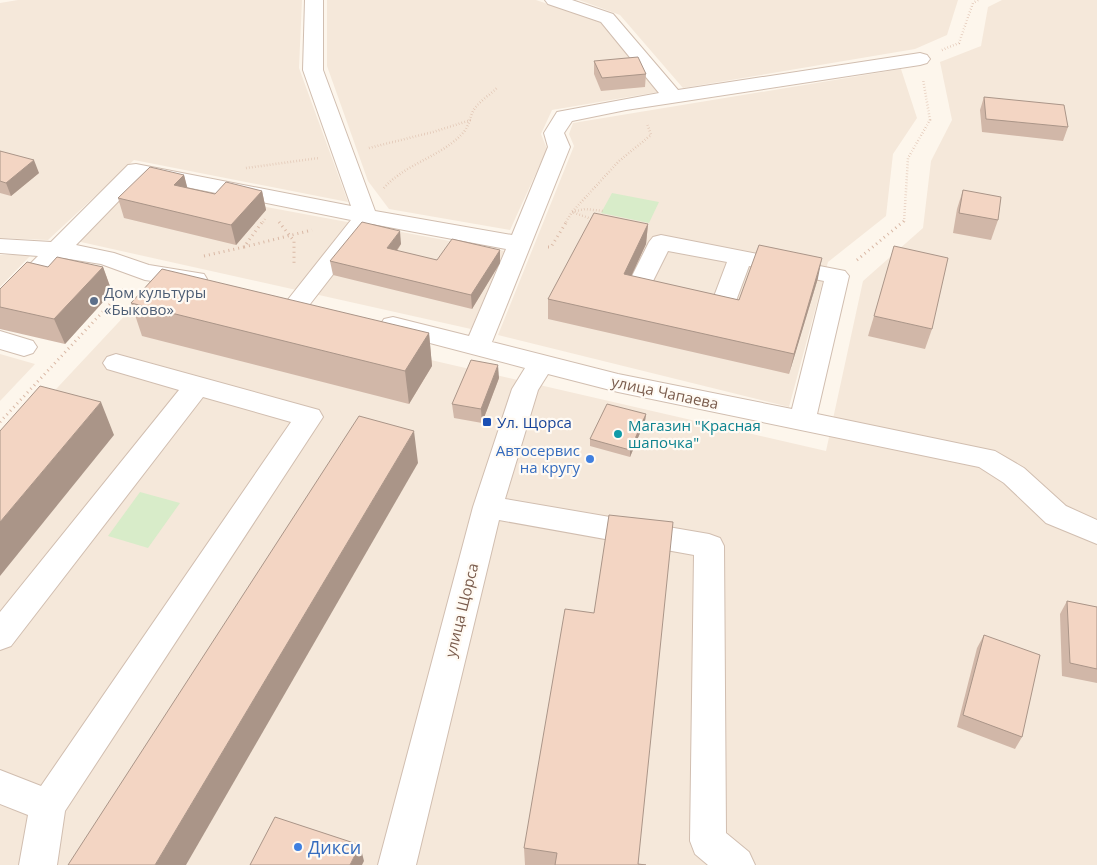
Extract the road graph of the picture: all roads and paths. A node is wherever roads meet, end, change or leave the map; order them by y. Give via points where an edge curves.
1 (314, 0) edge
2 (554, 0) edge
3 (978, 0) edge
4 (920, 59) junction
5 (498, 86) dead end
6 (674, 98) junction
7 (640, 102) junction
8 (276, 206) junction
9 (603, 211) dead end
10 (572, 212) junction
11 (366, 216) junction
12 (599, 222) edge
13 (319, 228) dead end
14 (520, 244) junction
15 (0, 246) edge
16 (244, 247) junction
17 (58, 249) junction
18 (741, 257) dead end
19 (197, 258) dead end
20 (141, 271) junction
21 (837, 276) junction
22 (215, 282) edge
23 (290, 300) junction
24 (0, 308) edge
25 (326, 309) edge
26 (374, 320) edge
27 (0, 340) edge
28 (478, 346) junction
29 (24, 347) dead end
30 (543, 362) junction
31 (116, 363) dead end
32 (197, 386) junction
33 (0, 422) edge
34 (802, 422) junction
35 (488, 507) junction
36 (1097, 532) edge
37 (0, 636) edge
38 (0, 787) edge
39 (48, 806) junction
40 (38, 865) edge
41 (397, 865) edge
42 (736, 865) edge

1 - 11 street via 313,70
2 - 6 street via 607,18
3 - 4 path via 973,3 959,43
4 - 6 street
4 - 21 path via 930,120 908,158 904,223
5 - 11 path via 474,109 474,116 457,138 403,169 388,183
6 - 7 street
7 - 10 path via 652,135 603,176
7 - 14 street via 564,116 554,133 559,147
8 - 11 street
8 - 16 path
8 - 17 street via 136,170
8 - 23 path via 294,240
9 - 10 path via 585,209
10 - 12 path
10 - 14 path via 551,247
11 - 14 street
11 - 23 street
13 - 16 path
14 - 28 street
15 - 17 street
16 - 19 path
17 - 20 street via 106,258
17 - 24 street
18 - 21 street
20 - 22 street
20 - 33 path
21 - 34 street
23 - 25 street
26 - 28 street, улица Чапаева
27 - 29 street
28 - 30 street, улица Чапаева
30 - 34 street, улица Чапаева via 618,383
30 - 35 street, улица Щорса via 525,389
31 - 32 street
32 - 37 street
32 - 39 street via 309,417
34 - 36 street, улица Чапаева via 985,458 1019,477 1053,512
35 - 41 street, улица Щорса
35 - 42 street via 710,546 708,841
38 - 39 street
39 - 40 street

